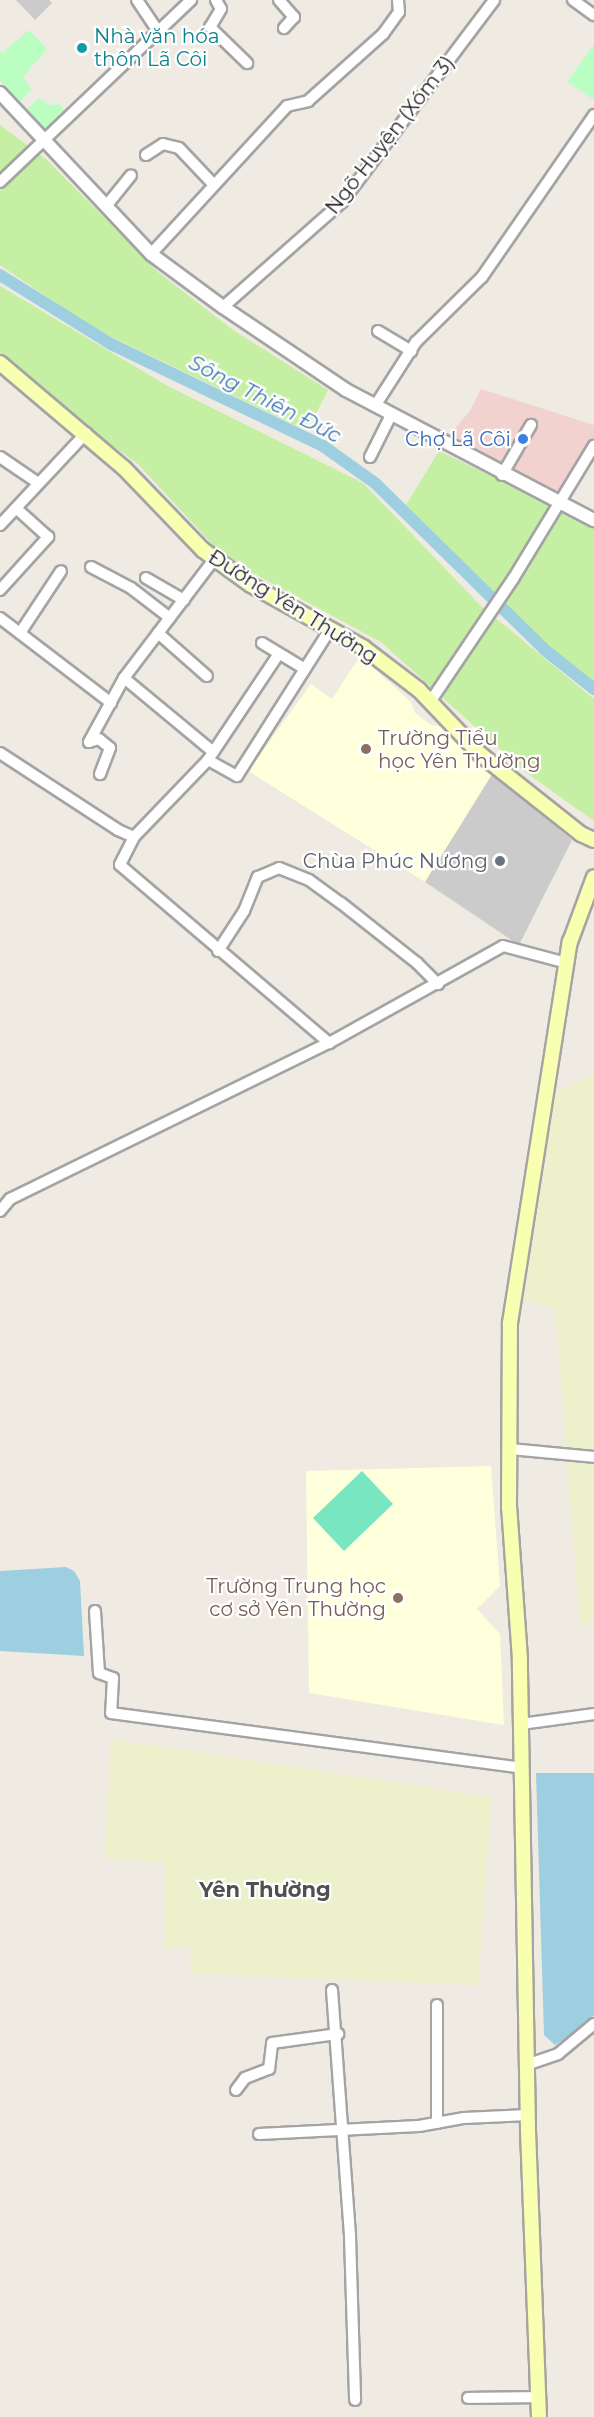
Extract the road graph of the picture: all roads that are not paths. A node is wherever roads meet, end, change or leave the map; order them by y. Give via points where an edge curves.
1 (136, 0) edge
2 (191, 0) edge
3 (216, 0) edge
4 (279, 0) edge
5 (398, 0) edge
6 (494, 0) edge
7 (573, 0) edge
8 (594, 15) edge
9 (284, 28) dead end
10 (157, 30) junction
11 (247, 63) dead end
12 (0, 93) edge
13 (594, 115) edge
14 (47, 140) junction
15 (146, 155) dead end
16 (131, 175) dead end
17 (0, 182) edge
18 (214, 185) junction
19 (107, 205) junction
20 (151, 254) junction
21 (223, 307) junction
22 (378, 331) dead end
23 (411, 351) junction
24 (0, 363) edge
25 (375, 406) junction
26 (391, 415) junction
27 (531, 425) dead end
28 (86, 433) junction
29 (594, 446) edge
30 (0, 457) edge
31 (370, 457) dead end
32 (502, 475) junction
33 (38, 483) junction
34 (559, 504) junction
35 (17, 509) junction
36 (594, 520) edge
37 (0, 525) edge
38 (215, 558) junction
39 (91, 567) dead end
40 (61, 571) dead end
41 (0, 572) edge
42 (146, 578) dead end
43 (9, 580) junction
44 (0, 590) edge
45 (184, 600) junction
46 (0, 618) edge
47 (170, 618) junction
48 (331, 628) junction
49 (20, 633) junction
50 (158, 633) junction
51 (262, 643) dead end
52 (278, 655) junction
53 (305, 669) junction
54 (207, 676) dead end
55 (124, 678) junction
56 (430, 702) junction
57 (111, 703) junction
58 (0, 753) edge
59 (210, 755) junction
60 (100, 774) dead end
61 (134, 837) junction
62 (594, 840) edge
63 (594, 878) edge
64 (218, 951) junction
65 (567, 963) junction
66 (438, 984) junction
67 (329, 1043) junction
68 (0, 1211) edge
69 (510, 1449) junction
70 (594, 1457) edge
71 (95, 1611) dead end
72 (594, 1714) edge
73 (521, 1724) junction
74 (522, 1768) junction
75 (332, 1990) dead end
76 (437, 2005) dead end
77 (594, 2024) edge
78 (338, 2034) junction
79 (529, 2064) junction
80 (236, 2090) dead end
81 (528, 2115) junction
82 (437, 2123) junction
83 (340, 2131) junction
84 (259, 2134) dead end
85 (538, 2397) junction
86 (468, 2398) dead end
87 (355, 2400) dead end
88 (539, 2417) edge

1 - 10 street
2 - 10 street
3 - 11 street via 221,9 210,27
4 - 9 street via 294,17
5 - 18 street via 399,12 383,34 308,101 287,106
6 - 21 street, Ngõ Huyện (Xóm 3) via 342,202
7 - 8 street
10 - 14 street
12 - 14 street
13 - 23 street via 482,277 459,303 430,326
14 - 17 street
14 - 19 street
15 - 18 street via 163,144 179,148
16 - 19 street
18 - 20 street
19 - 20 street
20 - 21 street
21 - 25 street
22 - 23 street
23 - 25 street
24 - 28 main road, Đường Yên Thường
25 - 26 street
26 - 31 street
26 - 32 street
27 - 32 street
28 - 33 street
28 - 38 main road, Đường Yên Thường via 124,468 161,511
29 - 34 street
30 - 33 street
32 - 34 street
33 - 35 street
34 - 36 street
34 - 56 street
35 - 37 street
35 - 43 street via 48,537
38 - 45 street
38 - 48 main road, Đường Yên Thường via 251,585
39 - 47 street via 130,588
40 - 49 street
41 - 43 street
42 - 45 street
43 - 44 street
45 - 47 street
46 - 49 street
47 - 50 street
48 - 53 street
48 - 56 main road, Đường Yên Thường via 364,648
49 - 57 street
50 - 54 street
50 - 55 street
51 - 52 street
52 - 53 street
52 - 59 street
53 - 59 street via 237,776
55 - 57 street
55 - 59 street
56 - 62 main road, Đường Yên Thường via 480,754 581,834
57 - 60 street via 89,742 99,739 110,748
58 - 61 street
59 - 61 street
61 - 64 street via 120,865
63 - 65 main road via 570,942
64 - 66 street via 244,911 258,877 279,868 309,880 341,903
64 - 67 street
65 - 66 street via 503,946
65 - 69 main road via 510,1323
66 - 67 street
67 - 68 street via 10,1199
69 - 70 street
69 - 73 main road
71 - 74 street via 99,1672 113,1678 111,1713
72 - 73 street
73 - 74 main road
74 - 79 main road
75 - 78 street
76 - 82 street
77 - 79 street via 558,2054
78 - 80 street via 272,2043 268,2069 245,2078
78 - 83 street
79 - 81 main road
81 - 82 street
81 - 85 main road
82 - 83 street
83 - 84 street
83 - 87 street via 350,2236
85 - 86 street
85 - 88 main road

